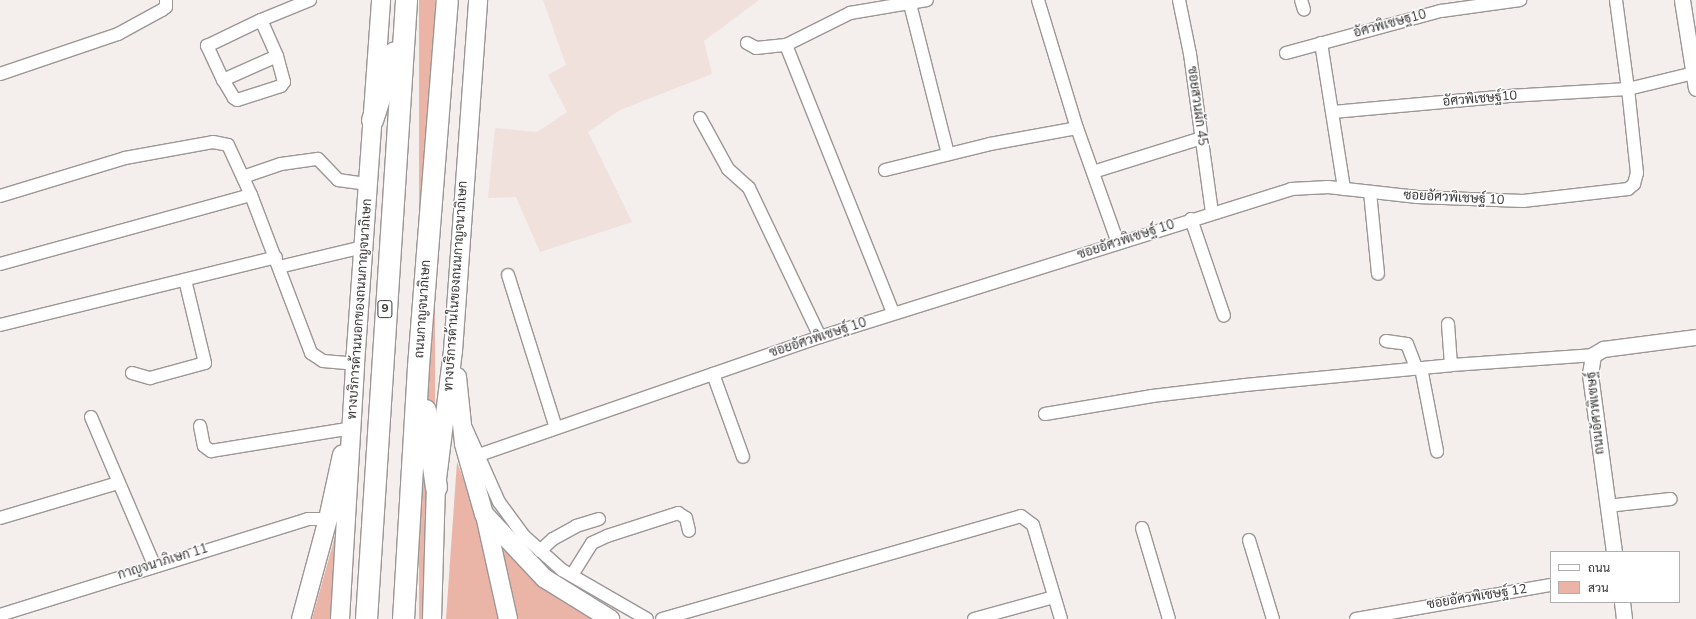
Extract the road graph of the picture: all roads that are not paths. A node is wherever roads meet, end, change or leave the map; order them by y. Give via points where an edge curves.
1 (166, 0) edge
2 (310, 0) edge
3 (381, 0) edge
4 (406, 0) edge
5 (447, 0) edge
6 (478, 0) edge
7 (927, 0) edge
8 (1038, 0) edge
9 (1179, 0) edge
10 (1520, 0) edge
11 (1616, 0) edge
12 (1682, 0) edge
13 (910, 4) junction
14 (261, 20) junction
15 (404, 20) junction
16 (747, 43) dead end
17 (1321, 43) junction
18 (786, 45) junction
19 (1286, 53) dead end
20 (277, 56) junction
21 (1694, 73) junction
22 (0, 74) edge
23 (223, 80) junction
24 (1696, 88) edge
25 (1628, 89) junction
26 (1333, 112) junction
27 (700, 118) dead end
28 (372, 120) junction
29 (1077, 128) junction
30 (1202, 138) junction
31 (948, 154) junction
32 (885, 170) dead end
33 (1093, 172) junction
34 (243, 177) junction
35 (368, 184) junction
36 (1344, 189) junction
37 (1370, 192) junction
38 (251, 195) junction
39 (0, 196) edge
40 (1212, 212) junction
41 (1191, 219) junction
42 (1118, 243) junction
43 (363, 247) junction
44 (277, 262) junction
45 (0, 264) edge
46 (1378, 274) dead end
47 (508, 275) dead end
48 (185, 280) junction
49 (893, 313) junction
50 (1224, 316) dead end
51 (1448, 324) dead end
52 (0, 325) edge
53 (820, 337) junction
54 (1696, 337) edge
55 (1386, 340) dead end
56 (453, 351) junction
57 (1593, 355) junction
58 (355, 364) junction
59 (1451, 365) junction
60 (418, 366) junction
61 (1419, 368) junction
62 (132, 373) dead end
63 (713, 374) junction
64 (354, 403) junction
65 (1045, 414) dead end
66 (91, 417) dead end
67 (461, 418) junction
68 (200, 426) dead end
69 (556, 428) junction
70 (347, 429) junction
71 (1437, 451) dead end
72 (479, 455) junction
73 (744, 457) dead end
74 (118, 483) junction
75 (436, 487) junction
76 (1672, 499) dead end
77 (1607, 506) junction
78 (484, 514) junction
79 (0, 518) edge
80 (328, 519) junction
81 (599, 519) dead end
82 (1142, 528) dead end
83 (689, 531) dead end
84 (1249, 540) dead end
85 (540, 551) junction
86 (1614, 551) edge
87 (154, 565) junction
88 (572, 575) junction
89 (1550, 585) edge
90 (1054, 597) junction
91 (1622, 603) edge
92 (0, 615) edge
93 (432, 615) edge
94 (1385, 616) edge
95 (301, 619) edge
96 (340, 619) edge
97 (366, 619) edge
98 (403, 619) edge
99 (508, 619) edge
100 (610, 619) edge
101 (647, 619) edge
102 (662, 619) edge
103 (974, 619) edge
104 (1061, 619) edge
105 (1169, 619) edge
106 (1273, 619) edge
107 (1356, 619) edge
108 (1624, 619) edge

1 - 22 street via 166,7 162,10 118,34
2 - 14 street
3 - 28 main road, ทางบริการด้านนอกของถนนกาญจนาภิเษก
4 - 15 highway, 9
5 - 60 highway, ถนนกาญจนาภิเษก
6 - 56 main road, ทางบริการด้านในของถนนกาญจนาภิเษก
7 - 13 street
8 - 29 street
9 - 30 street, ซอยสวนผัก 45
10 - 17 street, อัศวพิเชษฐ10 via 1441,11
11 - 25 street
12 - 21 street
13 - 18 street via 850,13
13 - 31 street
14 - 20 street
14 - 23 street via 207,46
15 - 28 highway
15 - 97 highway, 9
16 - 18 street via 756,48
17 - 19 street, อัศวพิเชษฐ10
17 - 26 street
18 - 49 street
20 - 23 street
20 - 23 street via 284,80 281,86 241,100 234,98
21 - 24 street
21 - 25 street
25 - 26 street, อัศวพิเชษฐ์10 via 1509,96
25 - 37 street, ซอยอัศวพิเชษฐ์ 10 via 1638,172 1634,184 1628,189 1523,201 1472,201
26 - 36 street
27 - 53 street via 728,169 749,188
28 - 35 main road, ทางบริการด้านนอกของถนนกาญจนาภิเษก
29 - 31 street
29 - 33 street
30 - 33 street
30 - 40 street, ซอยสวนผัก 45
31 - 32 street
33 - 42 street
34 - 35 street via 281,164 318,159 338,180
34 - 38 street
34 - 39 street via 231,149 218,141 125,158
35 - 43 main road, ทางบริการด้านนอกของถนนกาญจนาภิเษก
36 - 37 street, ซอยอัศวพิเชษฐ์ 10
36 - 40 street, ซอยอัศวพิเชษฐ์ 10 via 1291,189
37 - 46 street
38 - 44 street
38 - 45 street
40 - 41 street, ซอยอัศวพิเชษฐ์ 10
41 - 42 street, ซอยอัศวพิเชษฐ์ 10
41 - 50 street
42 - 49 street, ซอยอัศวพิเชษฐ์ 10
43 - 44 street
43 - 58 main road, ทางบริการด้านนอกของถนนกาญจนาภิเษก
44 - 48 street
44 - 58 street via 311,353 323,361
47 - 69 street
48 - 52 street
48 - 62 street via 204,363 150,378
49 - 53 street, ซอยอัศวพิเชษฐ์ 10
51 - 59 street
53 - 63 street, ซอยอัศวพิเชษฐ์ 10
54 - 57 street, ถนนอัศวพิเชษฐ์ via 1603,349
55 - 61 street via 1407,344
56 - 67 main road
56 - 75 main road, ทางบริการด้านในของถนนกาญจนาภิเษก
57 - 59 street
57 - 77 street, ถนนอัศวพิเชษฐ์ via 1590,374
58 - 64 main road, ทางบริการด้านนอกของถนนกาญจนาภิเษก
59 - 61 street
60 - 75 highway
60 - 98 highway, ถนนกาญจนาภิเษก
61 - 65 street via 1152,396
61 - 71 street
63 - 69 street, ซอยอัศวพิเชษฐ์ 10
63 - 73 street
64 - 70 main road
64 - 96 main road, ทางบริการด้านนอกของถนนกาญจนาภิเษก
66 - 74 street
67 - 72 street
67 - 78 main road via 468,466
68 - 70 street via 204,446 211,451
69 - 72 street, ซอยอัศวพิเชษฐ์ 10
70 - 80 main road
72 - 85 street via 499,502 524,536
74 - 79 street
74 - 87 street
75 - 93 main road, ทางบริการด้านในของถนนกาญจนาภิเษก
76 - 77 street
77 - 86 street, ถนนอัศวพิเชษฐ์
78 - 99 main road
78 - 100 main road via 544,578
80 - 87 street, กาญจนาภิเษก 11 via 308,519
80 - 95 main road
81 - 85 street via 564,533
82 - 105 street
83 - 88 street via 686,518 678,513 607,536 592,543
84 - 106 street
85 - 88 street
87 - 92 street, กาญจนาภิเษก 11
88 - 101 street
89 - 94 street, ซอยอัศวพิเชษฐ์ 12
90 - 102 street via 1033,526 1021,516
90 - 103 street
90 - 104 street
91 - 108 street
94 - 107 street, ซอยอัศวพิเชษฐ์ 12

